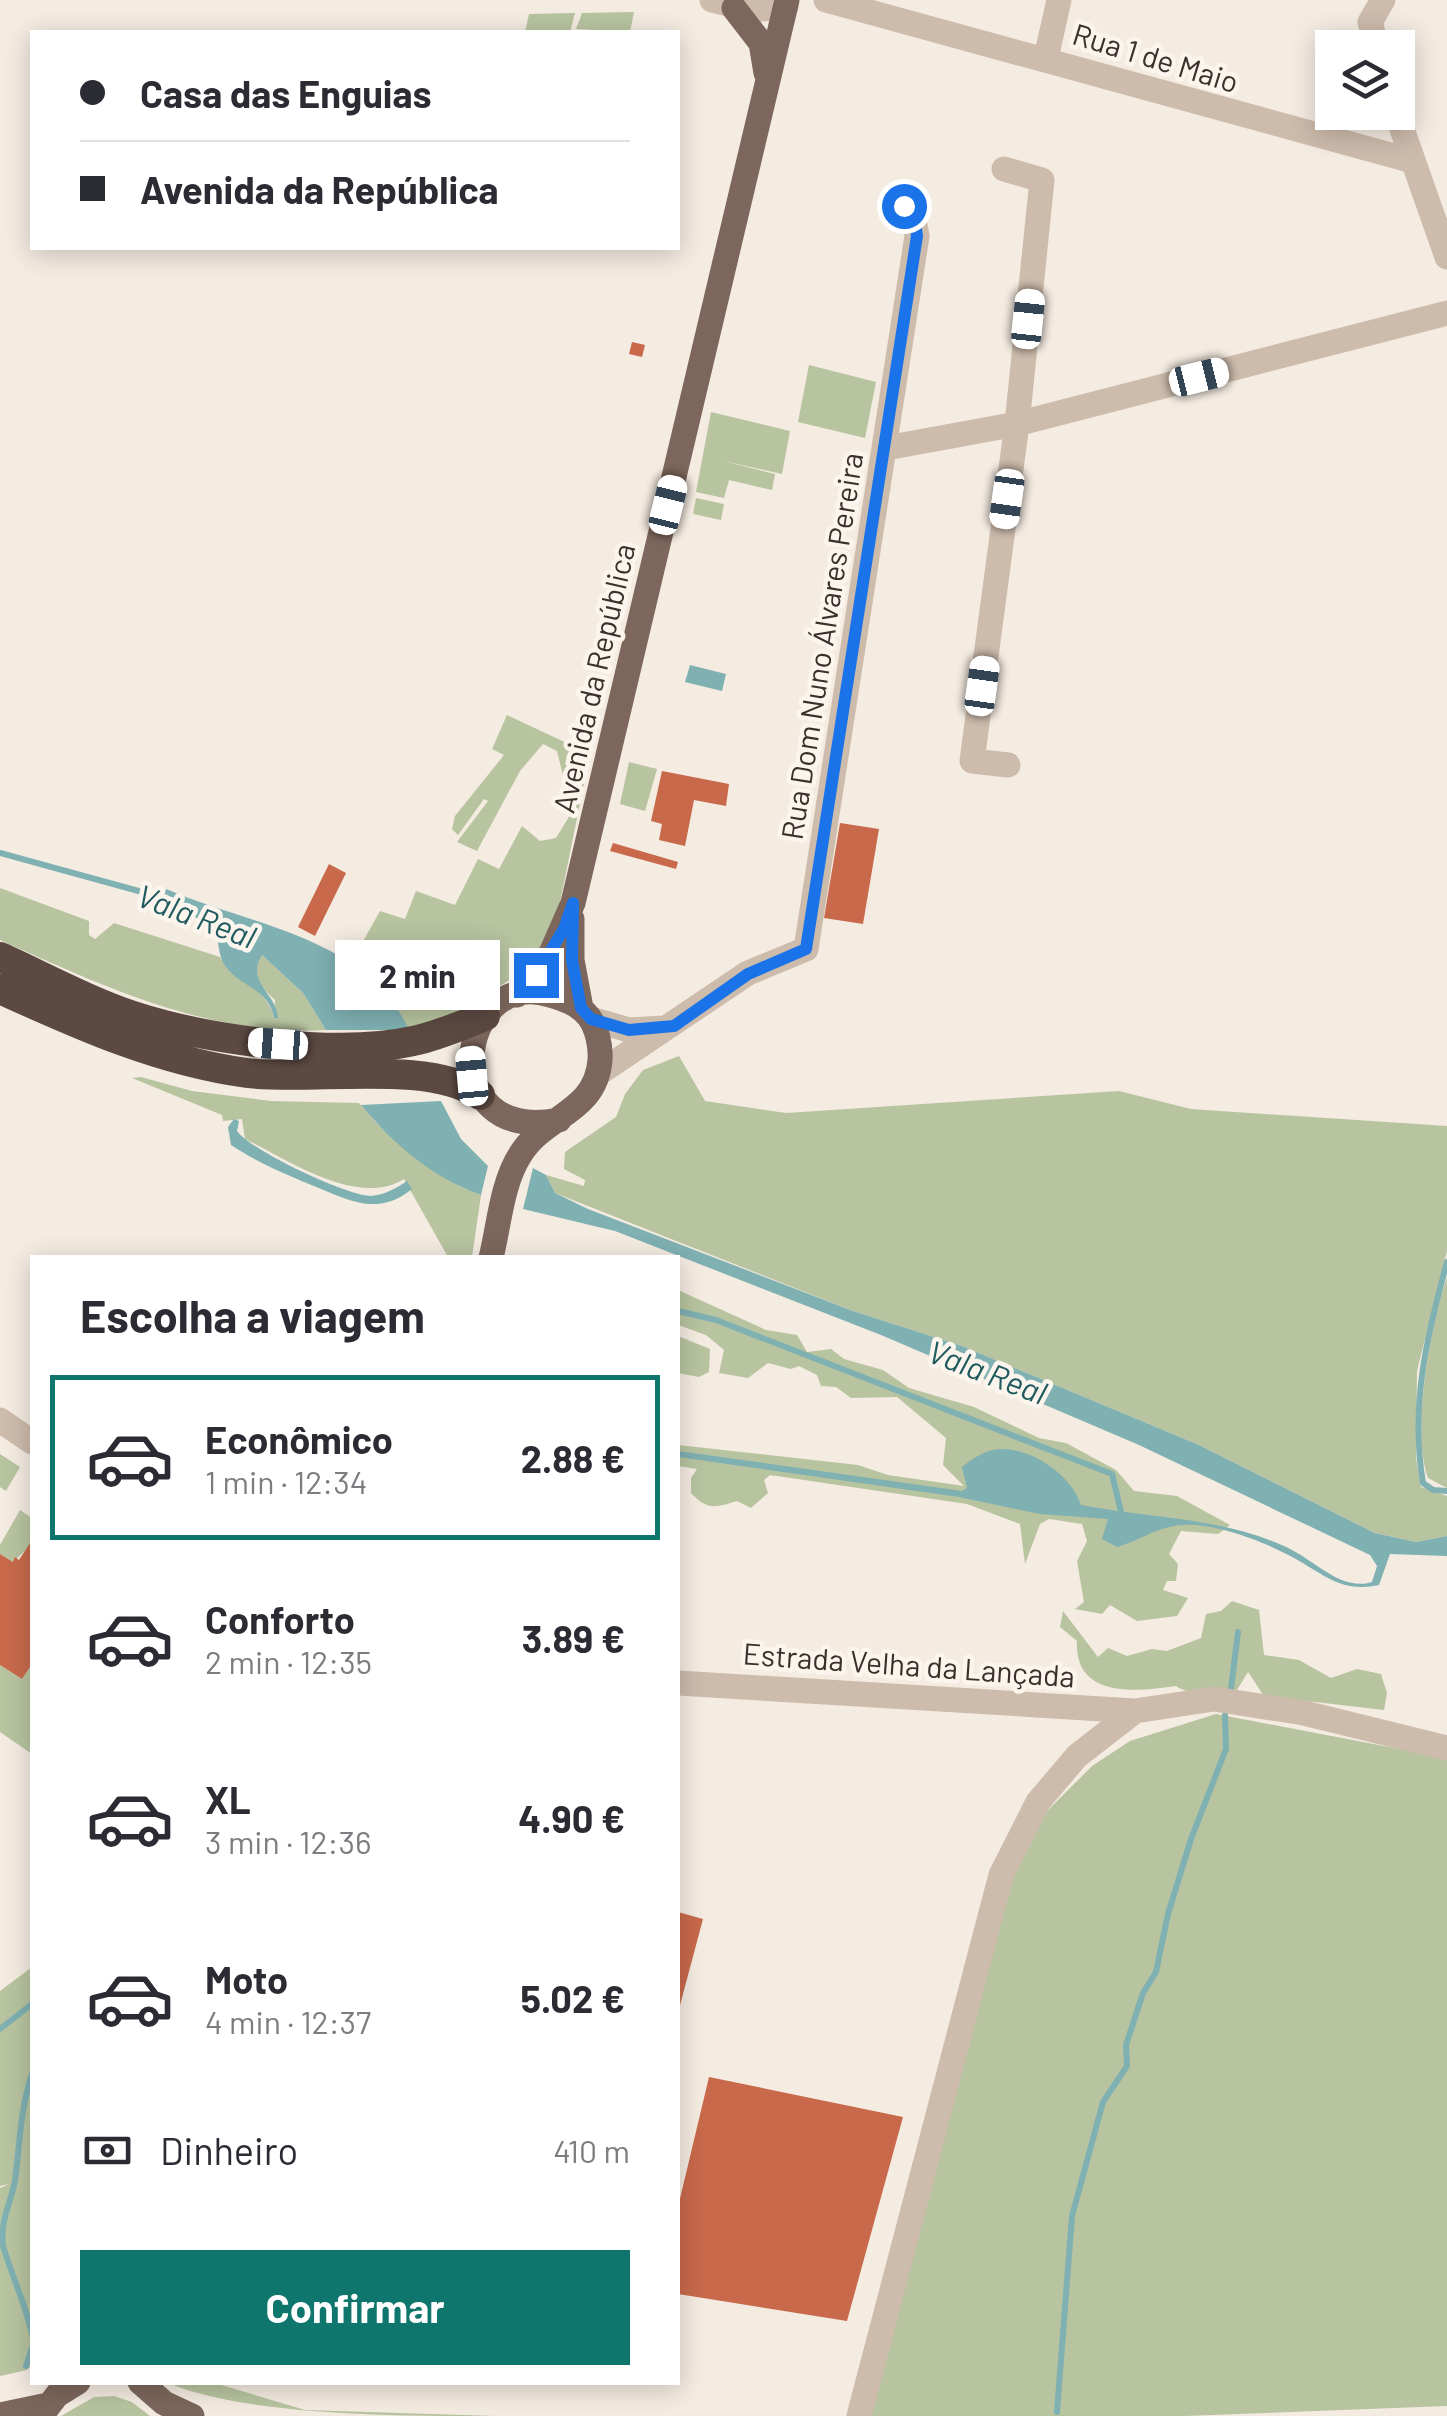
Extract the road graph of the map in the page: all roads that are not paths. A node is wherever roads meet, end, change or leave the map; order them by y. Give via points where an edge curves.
1 (826, 0) edge
2 (1059, 0) edge
3 (1383, 0) edge
4 (781, 2) edge
5 (723, 4) edge
6 (1372, 30) edge
7 (1046, 58) junction
8 (767, 82) junction
9 (1401, 130) edge
10 (1409, 160) junction
11 (1004, 169) dead end
12 (904, 206) dead end
13 (1447, 257) edge
14 (1447, 313) edge
15 (1017, 424) junction
16 (886, 448) junction
17 (1008, 765) dead end
18 (573, 903) junction
19 (0, 958) edge
20 (0, 989) edge
21 (517, 995) junction
22 (586, 1014) junction
23 (485, 1016) junction
24 (674, 1026) junction
25 (600, 1073) junction
26 (488, 1103) junction
27 (559, 1120) junction
28 (511, 1173) junction
29 (492, 1255) edge
30 (0, 1420) edge
31 (30, 1441) edge
32 (680, 1683) edge
33 (1136, 1711) junction
34 (1447, 1748) edge
35 (140, 2385) edge
36 (58, 2396) edge
37 (168, 2409) edge
38 (0, 2415) edge
39 (192, 2416) edge
40 (859, 2416) edge

1 - 7 street, Rua 1 de Maio
2 - 7 street
3 - 6 street
4 - 5 street
4 - 8 main road, Avenida da República
5 - 8 main road via 761,43
7 - 10 street, Rua 1 de Maio
8 - 18 main road, Avenida da República
9 - 10 street
10 - 13 street
11 - 15 street via 1042,180
12 - 16 street, Rua Dom Nuno Álvares Pereira via 914,214 917,236
14 - 15 street
15 - 16 street
15 - 17 street via 972,761
16 - 24 street, Rua Dom Nuno Álvares Pereira via 806,949 748,974
18 - 21 main road, Avenida da República via 551,952
18 - 22 main road, Avenida da República via 572,960
19 - 23 highway via 129,1014 242,1041 410,1042
20 - 26 highway via 106,1036 215,1066 294,1077 424,1075 462,1084
21 - 22 main road via 542,992
21 - 23 main road
22 - 24 street via 629,1030
22 - 25 main road via 601,1053
23 - 26 main road via 470,1054 472,1076
24 - 25 street, Rua Dom Nuno Álvares Pereira
25 - 27 main road via 577,1109
26 - 27 main road via 526,1122
26 - 28 main road
27 - 28 main road via 532,1139
28 - 29 main road
30 - 31 street
32 - 33 street, Estrada Velha da Lançada
33 - 34 street, Estrada Velha da Lançada via 1214,1699 1324,1717
33 - 40 street via 1077,1756 1038,1802 1000,1875
35 - 37 main road
36 - 38 main road
37 - 39 main road

